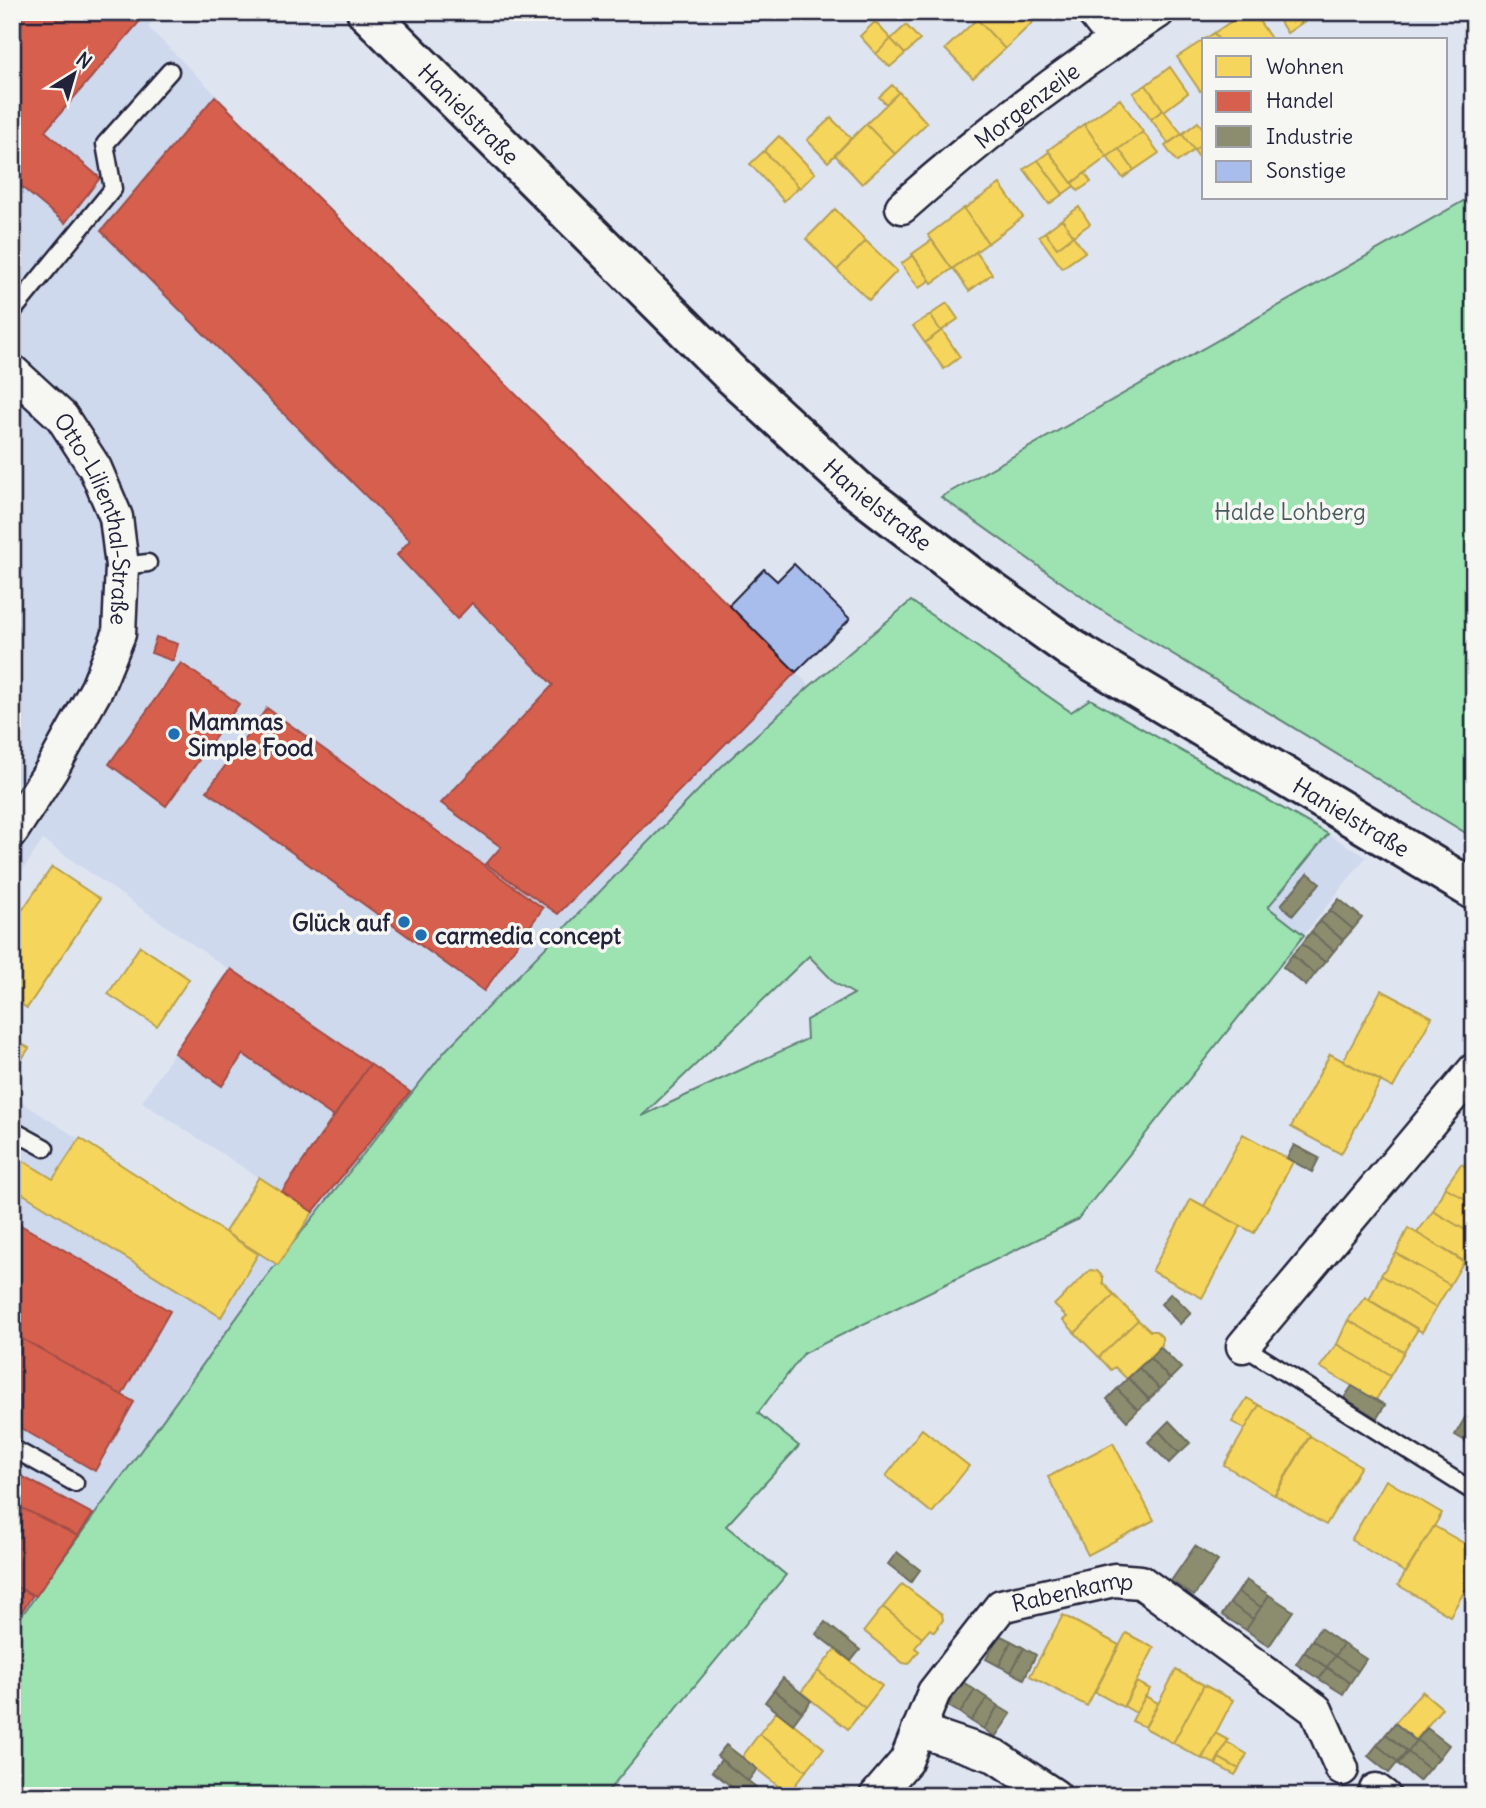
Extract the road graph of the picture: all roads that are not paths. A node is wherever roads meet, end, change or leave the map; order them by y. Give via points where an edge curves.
1 (367, 12) edge
2 (1093, 12) edge
3 (1158, 12) edge
4 (1115, 40) junction
5 (170, 71) dead end
6 (902, 207) dead end
7 (12, 312) edge
8 (12, 370) edge
9 (12, 831) edge
10 (1474, 890) edge
11 (1474, 1070) edge
12 (12, 1130) edge
13 (44, 1148) dead end
14 (1243, 1346) joint
15 (12, 1448) edge
16 (75, 1483) dead end
17 (1474, 1492) edge
18 (918, 1730) junction
19 (1342, 1769) dead end
20 (876, 1796) edge
21 (1055, 1796) edge

1 - 10 main road, Hanielstraße via 732,374 865,495 1072,649
2 - 4 street
3 - 4 street, Morgenzeile
4 - 6 street, Morgenzeile via 963,152
5 - 7 lane via 105,145 113,189
8 - 9 street, Otto-Lilienthal-Straße via 62,417 95,468 135,565 119,634 97,688
11 - 14 street
12 - 13 lane
14 - 17 lane
15 - 16 lane
18 - 19 street, Rabenkamp via 934,1692 1001,1606 1114,1580 1141,1582 1316,1710
18 - 20 street, Rabenkamp via 906,1761
18 - 21 street via 995,1756

